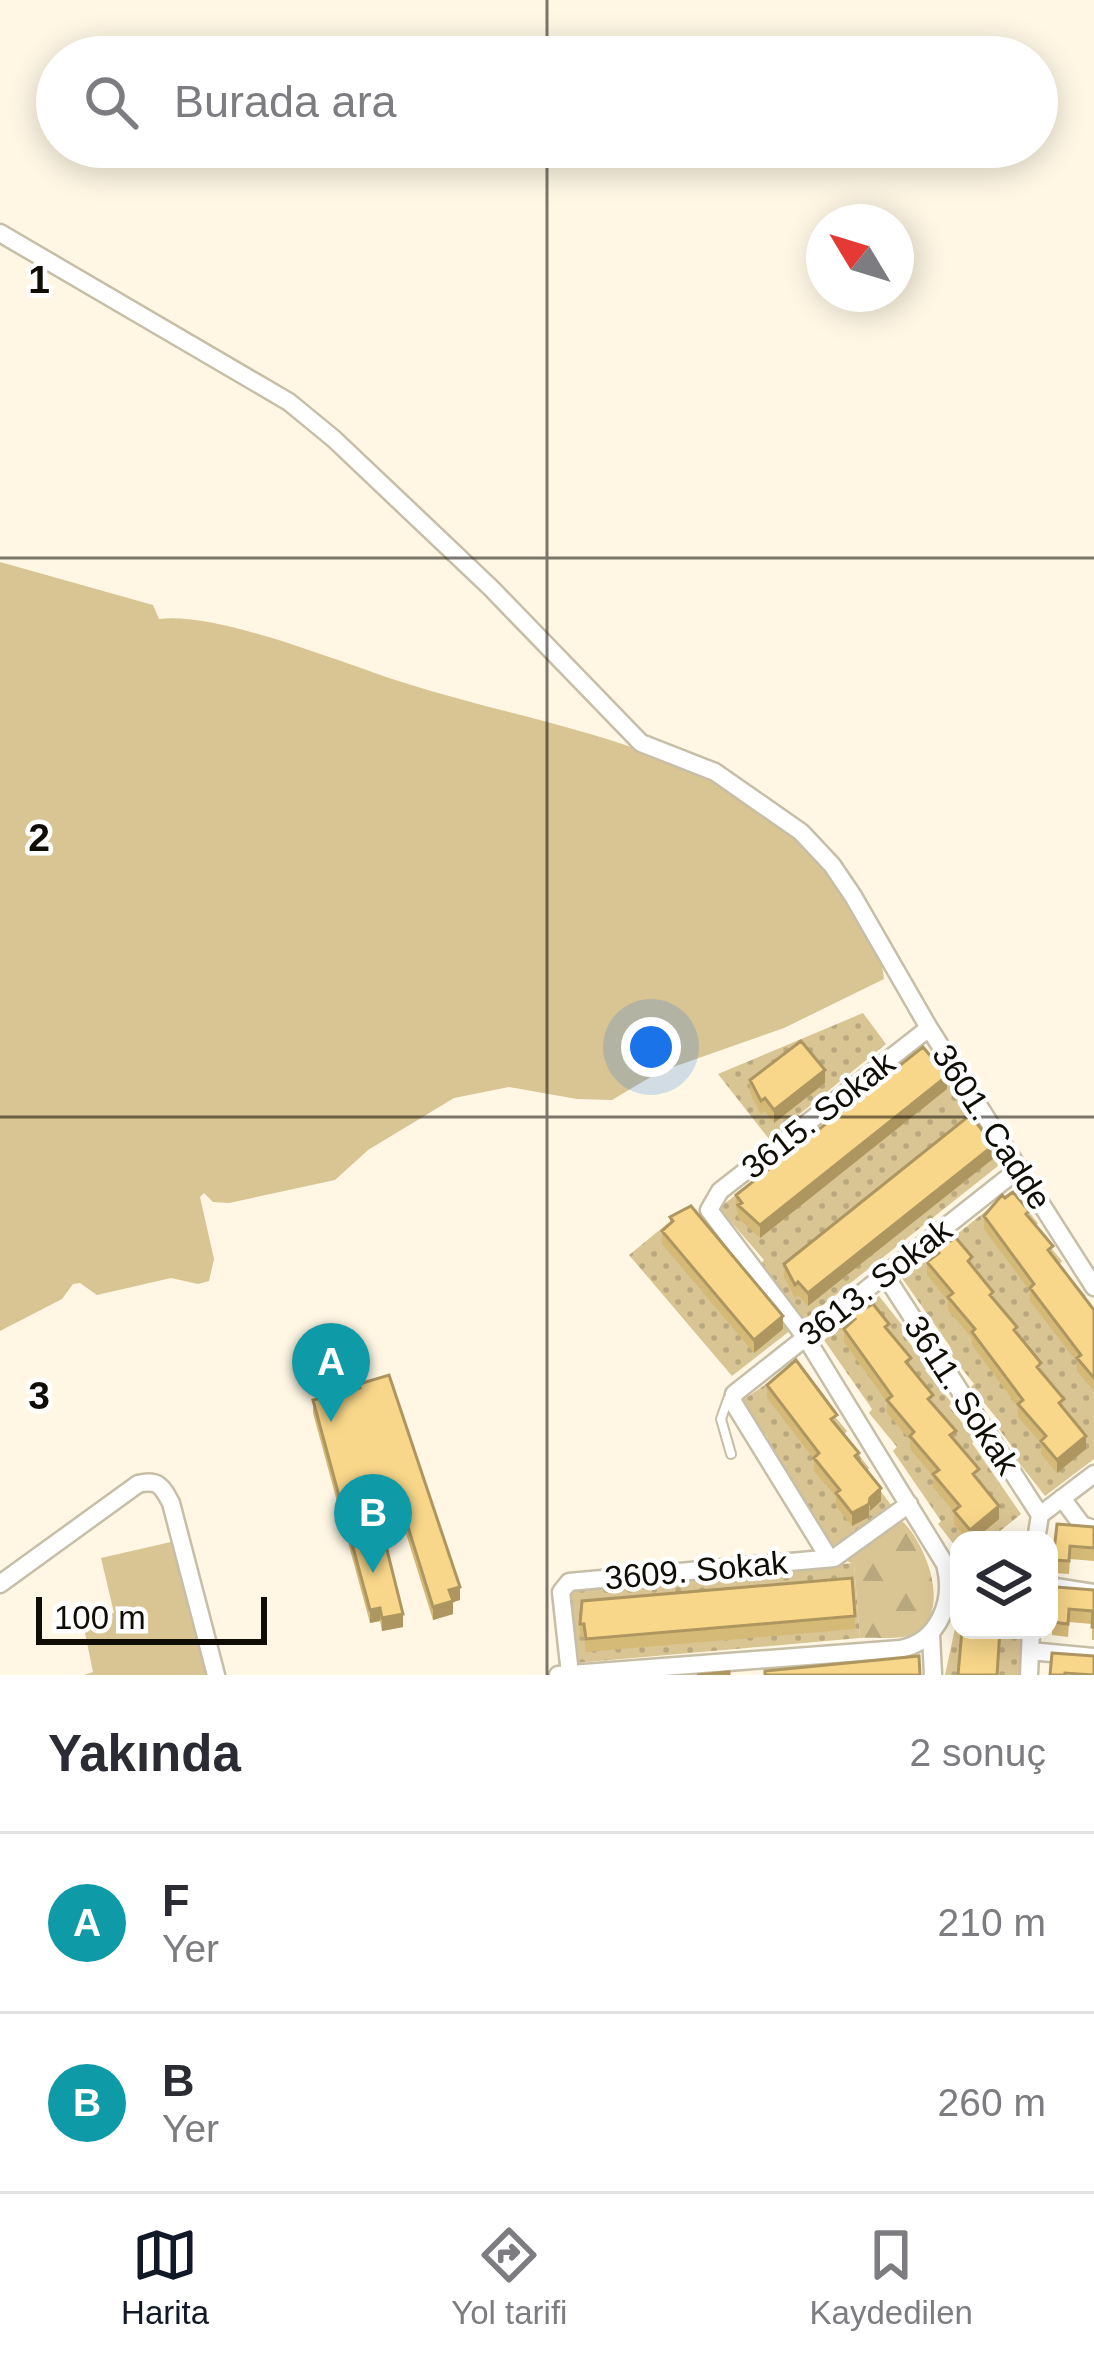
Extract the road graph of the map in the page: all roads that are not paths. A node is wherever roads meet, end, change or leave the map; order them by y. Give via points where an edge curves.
1 (0, 233) edge
2 (929, 1028) junction
3 (1020, 1168) junction
4 (885, 1275) junction
5 (1094, 1287) edge
6 (806, 1338) junction
7 (734, 1396) junction
8 (731, 1454) dead end
9 (1094, 1474) edge
10 (1062, 1498) junction
11 (909, 1504) junction
12 (1040, 1515) junction
13 (1094, 1529) edge
14 (1037, 1531) edge
15 (829, 1558) junction
16 (0, 1584) edge
17 (1058, 1587) edge
18 (1094, 1593) edge
19 (931, 1634) junction
20 (1031, 1639) edge
21 (1030, 1652) junction
22 (1094, 1657) edge
23 (740, 1668) edge
24 (570, 1674) edge
25 (215, 1675) edge
26 (558, 1675) edge
27 (933, 1675) edge
28 (1029, 1675) edge

1 - 2 street, 3601. Cadde via 290,402 491,588 640,742 715,772 801,832 853,896
2 - 3 street, 3601. Cadde
2 - 6 street, 3615. Sokak via 710,1204 713,1220
3 - 4 street, 3613. Sokak
3 - 5 street, 3601. Cadde
4 - 6 street, 3613. Sokak
4 - 12 street, 3611. Sokak
6 - 7 street, 3613. Sokak
6 - 11 street
7 - 8 lane via 721,1413
7 - 15 street
9 - 10 street
10 - 12 street
10 - 13 street
11 - 15 street
11 - 19 street via 948,1574
12 - 14 street
15 - 24 street, 3609. Sokak via 574,1580 562,1599
16 - 25 street via 152,1481 171,1503
17 - 18 street
19 - 23 street via 913,1647
19 - 27 street
20 - 21 street
21 - 22 street
21 - 28 street
23 - 24 street
24 - 26 street

